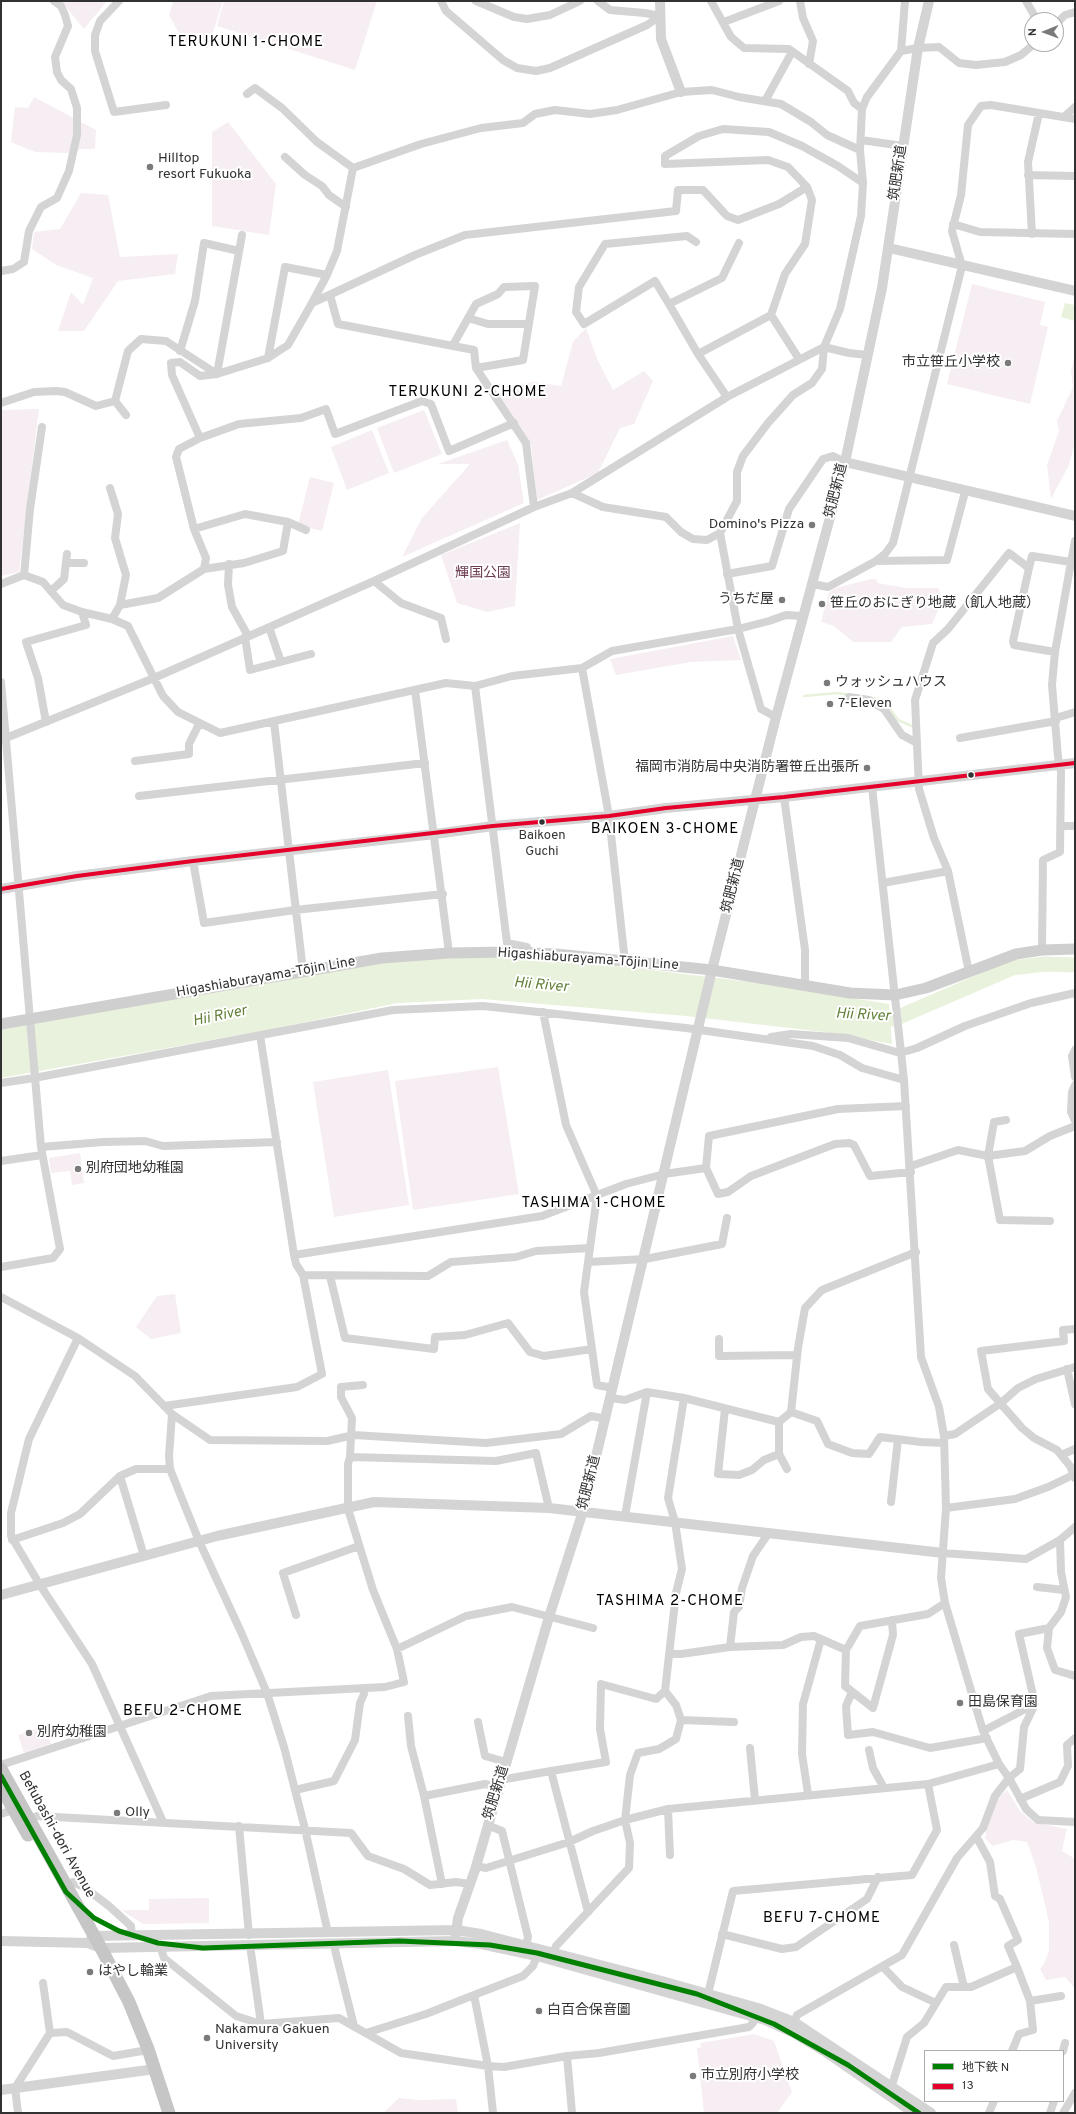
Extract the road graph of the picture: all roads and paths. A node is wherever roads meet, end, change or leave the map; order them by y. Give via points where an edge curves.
1 (54, 1) edge
2 (119, 1) edge
3 (441, 1) edge
4 (476, 1) edge
5 (580, 1) edge
6 (598, 1) edge
7 (660, 1) edge
8 (711, 1) edge
9 (779, 1) edge
10 (800, 1) edge
11 (905, 1) edge
12 (929, 1) edge
13 (1026, 1) edge
14 (1032, 12) edge
15 (1075, 12) edge
16 (660, 16) junction
17 (1064, 16) edge
18 (724, 22) junction
19 (918, 48) junction
20 (901, 51) junction
21 (792, 52) junction
22 (1025, 52) edge
23 (809, 64) junction
24 (681, 92) junction
25 (247, 94) dead end
26 (765, 102) junction
27 (166, 105) dead end
28 (1075, 107) edge
29 (862, 109) junction
30 (1039, 113) junction
31 (1064, 117) junction
32 (1075, 119) edge
33 (861, 140) junction
34 (903, 146) junction
35 (860, 150) junction
36 (285, 157) dead end
37 (353, 168) junction
38 (1028, 175) junction
39 (1075, 176) edge
40 (863, 184) junction
41 (806, 187) junction
42 (346, 207) junction
43 (953, 224) junction
44 (1032, 234) junction
45 (1075, 234) edge
46 (242, 235) dead end
47 (696, 242) dead end
48 (739, 243) dead end
49 (889, 248) junction
50 (239, 251) junction
51 (962, 266) junction
52 (1, 271) edge
53 (327, 274) junction
54 (1072, 288) edge
55 (330, 295) junction
56 (312, 303) junction
57 (669, 304) junction
58 (771, 315) junction
59 (468, 318) junction
60 (529, 324) junction
61 (453, 345) junction
62 (824, 347) junction
63 (180, 351) junction
64 (698, 354) junction
65 (867, 355) junction
66 (268, 358) junction
67 (799, 359) junction
68 (476, 368) junction
69 (216, 374) junction
70 (727, 397) junction
71 (115, 401) junction
72 (1, 403) edge
73 (126, 415) dead end
74 (514, 423) junction
75 (42, 427) dead end
76 (200, 438) junction
77 (845, 462) junction
78 (909, 478) junction
79 (110, 488) dead end
80 (965, 492) junction
81 (572, 493) junction
82 (534, 507) junction
83 (1075, 516) edge
84 (288, 522) junction
85 (194, 529) junction
86 (306, 530) dead end
87 (720, 533) junction
88 (1075, 541) edge
89 (67, 554) dead end
90 (876, 561) junction
91 (1071, 562) junction
92 (66, 563) junction
93 (84, 563) dead end
94 (229, 564) junction
95 (204, 568) junction
96 (1029, 568) junction
97 (727, 574) junction
98 (24, 575) junction
99 (374, 581) junction
100 (1, 584) edge
101 (813, 584) junction
102 (51, 591) junction
103 (120, 605) junction
104 (82, 612) junction
105 (803, 616) junction
106 (112, 619) junction
107 (269, 627) junction
108 (738, 629) junction
109 (246, 637) junction
110 (446, 639) dead end
111 (1055, 652) junction
112 (311, 654) dead end
113 (281, 662) junction
114 (582, 668) junction
115 (154, 678) junction
116 (1, 682) edge
117 (475, 686) junction
118 (415, 690) junction
119 (849, 697) dead end
120 (1075, 712) edge
121 (776, 718) junction
122 (1056, 720) junction
123 (46, 722) junction
124 (274, 722) junction
125 (199, 724) junction
126 (960, 738) dead end
127 (3, 739) edge
128 (917, 743) junction
129 (135, 761) dead end
130 (425, 763) junction
131 (1075, 763) edge
132 (1060, 765) junction
133 (279, 780) junction
134 (918, 781) junction
135 (872, 787) junction
136 (139, 796) dead end
137 (784, 797) junction
138 (756, 798) junction
139 (610, 816) junction
140 (493, 826) junction
141 (1061, 826) junction
142 (1075, 826) edge
143 (435, 834) junction
144 (288, 851) junction
145 (193, 861) junction
146 (948, 871) junction
147 (883, 883) junction
148 (18, 886) junction
149 (1, 889) edge
150 (442, 894) junction
151 (295, 910) junction
152 (1075, 949) edge
153 (1042, 950) junction
154 (449, 953) junction
155 (529, 953) junction
156 (625, 962) junction
157 (303, 972) junction
158 (711, 972) junction
159 (969, 972) junction
160 (805, 986) junction
161 (1074, 994) edge
162 (896, 999) junction
163 (543, 1012) junction
164 (29, 1020) junction
165 (1, 1024) edge
166 (699, 1030) junction
167 (260, 1035) junction
168 (760, 1039) junction
169 (900, 1050) junction
170 (1075, 1050) edge
171 (1074, 1063) edge
172 (34, 1076) junction
173 (1075, 1077) edge
174 (904, 1080) junction
175 (1, 1082) edge
176 (1075, 1085) edge
177 (906, 1106) junction
178 (1006, 1120) dead end
179 (1075, 1121) edge
180 (1075, 1126) edge
181 (277, 1142) junction
182 (41, 1151) junction
183 (988, 1156) junction
184 (1, 1161) edge
185 (706, 1168) junction
186 (911, 1169) junction
187 (664, 1174) junction
188 (597, 1196) junction
189 (727, 1218) dead end
190 (1050, 1221) dead end
191 (590, 1248) junction
192 (916, 1252) junction
193 (294, 1255) junction
194 (645, 1259) junction
195 (588, 1262) junction
196 (1, 1267) edge
197 (303, 1275) junction
198 (330, 1276) junction
199 (1, 1297) edge
200 (1075, 1329) edge
201 (78, 1338) junction
202 (719, 1339) dead end
203 (592, 1349) junction
204 (797, 1355) junction
205 (1075, 1366) edge
206 (1066, 1369) junction
207 (363, 1385) dead end
208 (647, 1392) junction
209 (612, 1393) junction
210 (684, 1398) junction
211 (1001, 1403) junction
212 (1075, 1404) edge
213 (164, 1406) junction
214 (725, 1409) junction
215 (791, 1412) junction
216 (172, 1414) junction
217 (606, 1419) junction
218 (779, 1422) junction
219 (350, 1436) junction
220 (898, 1439) junction
221 (944, 1439) junction
222 (1075, 1449) edge
223 (779, 1454) junction
224 (1061, 1455) junction
225 (350, 1457) junction
226 (170, 1469) junction
227 (787, 1469) dead end
228 (120, 1476) junction
229 (1074, 1477) edge
230 (891, 1502) dead end
231 (549, 1508) junction
232 (946, 1508) junction
233 (348, 1509) junction
234 (583, 1511) junction
235 (625, 1516) junction
236 (675, 1522) junction
237 (1075, 1527) edge
238 (768, 1534) junction
239 (12, 1540) junction
240 (1060, 1540) junction
241 (199, 1541) junction
242 (359, 1546) junction
243 (943, 1553) junction
244 (144, 1556) junction
245 (40, 1585) junction
246 (1037, 1587) dead end
247 (1064, 1590) junction
248 (1, 1595) edge
249 (945, 1604) junction
250 (296, 1615) dead end
251 (549, 1617) junction
252 (892, 1620) junction
253 (593, 1628) dead end
254 (1049, 1628) junction
255 (822, 1639) junction
256 (730, 1647) junction
257 (397, 1649) junction
258 (846, 1650) junction
259 (669, 1654) junction
260 (1075, 1676) edge
261 (364, 1688) junction
262 (665, 1691) junction
263 (852, 1692) junction
264 (267, 1693) junction
265 (1036, 1704) junction
266 (408, 1716) dead end
267 (681, 1720) junction
268 (478, 1722) dead end
269 (734, 1722) dead end
270 (120, 1725) junction
271 (985, 1734) junction
272 (1075, 1738) edge
273 (750, 1748) dead end
274 (869, 1750) dead end
275 (506, 1762) junction
276 (999, 1764) junction
277 (1, 1765) edge
278 (1, 1769) edge
279 (551, 1771) junction
280 (1006, 1775) junction
281 (499, 1784) junction
282 (928, 1784) junction
283 (1, 1787) edge
284 (884, 1788) junction
285 (295, 1790) junction
286 (808, 1794) junction
287 (424, 1796) junction
288 (1020, 1799) junction
289 (756, 1800) junction
290 (668, 1809) junction
291 (7, 1812) edge
292 (29, 1819) junction
293 (625, 1820) junction
294 (163, 1822) junction
295 (1075, 1822) edge
296 (240, 1826) junction
297 (487, 1826) junction
298 (305, 1829) junction
299 (976, 1836) junction
300 (570, 1842) junction
301 (670, 1855) dead end
302 (509, 1861) junction
303 (476, 1866) junction
304 (878, 1878) junction
305 (65, 1884) junction
306 (442, 1884) junction
307 (470, 1884) junction
308 (588, 1912) junction
309 (456, 1930) junction
310 (328, 1933) junction
311 (722, 1934) junction
312 (132, 1936) junction
313 (91, 1939) junction
314 (250, 1940) junction
315 (1, 1941) edge
316 (455, 1941) junction
317 (335, 1943) junction
318 (160, 1945) junction
319 (526, 1945) junction
320 (954, 1945) dead end
321 (101, 1948) junction
322 (554, 1952) junction
323 (537, 1956) junction
324 (883, 1967) junction
325 (1017, 1967) junction
326 (43, 1982) dead end
327 (964, 1987) junction
328 (708, 1994) junction
329 (474, 1995) junction
330 (1061, 1996) dead end
331 (1030, 2001) junction
332 (936, 2003) junction
333 (757, 2012) junction
334 (794, 2022) junction
335 (261, 2024) junction
336 (354, 2026) junction
337 (50, 2033) junction
338 (366, 2033) junction
339 (1065, 2043) dead end
340 (1012, 2050) edge
341 (1063, 2050) edge
342 (142, 2051) junction
343 (567, 2056) junction
344 (488, 2066) junction
345 (148, 2070) junction
346 (892, 2085) junction
347 (15, 2088) junction
348 (1, 2090) edge
349 (1075, 2093) edge
350 (994, 2102) edge
351 (1054, 2102) edge
352 (18, 2113) edge
353 (162, 2113) edge
354 (169, 2113) edge
355 (493, 2113) edge
356 (572, 2113) edge
357 (914, 2113) edge
358 (931, 2113) edge
359 (989, 2113) edge
360 (1050, 2113) edge
361 (1063, 2113) edge

1 - 52 street via 60,6 68,26 55,57 57,72 70,89 76,108 77,135 68,171 57,198 41,207 29,231 24,262 13,269
2 - 27 street via 100,21 95,35 95,51 114,112
3 - 16 street via 446,11 503,60 517,68 536,71 557,65 647,25
4 - 5 street via 514,18 527,20 550,15
6 - 16 street via 610,10
7 - 16 street
8 - 18 street
9 - 18 street
10 - 23 street via 803,18 813,41
11 - 20 street
12 - 19 street, 筑肥新道
13 - 14 street
15 - 17 street
16 - 24 street via 661,38
18 - 21 street via 731,37 744,48 789,49
19 - 20 street
19 - 22 street via 939,47 959,63 976,64 1004,62
19 - 34 street, 筑肥新道
20 - 29 street via 867,97
21 - 23 street
21 - 26 street
23 - 29 street via 848,91 854,103
24 - 26 street via 712,90
24 - 37 street via 617,110 590,114 555,110 535,114 523,123 481,128 420,144
25 - 37 street via 255,88 282,108 317,142
26 - 35 street via 781,104 812,122 827,135
28 - 31 street
29 - 33 street
30 - 31 street
30 - 38 street via 1028,162
30 - 43 street via 991,105 981,106 968,125 961,195
31 - 32 street
33 - 34 street
33 - 35 street
34 - 49 street, 筑肥新道
35 - 40 street
36 - 42 street
37 - 42 street
38 - 39 street
38 - 44 street
40 - 41 street via 838,166 802,146 768,132 724,129 700,136 665,156 665,164 768,160 788,167
40 - 62 street via 861,216 840,309
41 - 55 street via 779,204 738,220 727,216 703,190 678,190 676,211 465,235 415,255
41 - 58 street via 812,200 804,244 785,274
42 - 53 street via 337,250
43 - 44 street via 980,232
43 - 51 street via 952,231
44 - 45 street
46 - 50 street
47 - 57 street via 687,236 605,244 579,286 576,312 584,324 656,281
48 - 57 street via 722,278
49 - 51 street
49 - 65 street, 筑肥新道
50 - 63 street via 204,243 195,301
50 - 69 street
51 - 54 street
51 - 78 street
53 - 56 street
53 - 66 street via 285,267
55 - 56 street
55 - 61 street via 338,324
56 - 66 street via 288,345
57 - 64 street
58 - 64 street
58 - 67 street
59 - 60 street via 488,324
59 - 60 street via 476,304 498,294 504,287 535,286
59 - 61 street
60 - 68 street via 523,360
61 - 68 street via 474,350
62 - 65 street
62 - 67 street
62 - 87 street via 822,369 812,383 793,395 743,456 737,472 737,501
63 - 69 street
63 - 71 street via 166,341 141,338 128,351
64 - 70 street
65 - 77 street, 筑肥新道
66 - 69 street
67 - 70 street
68 - 74 street
69 - 76 street via 200,376 180,362 171,363 172,374
70 - 81 street
71 - 72 street via 96,406 65,392 56,391 34,392
71 - 73 street
74 - 76 street via 449,451 431,404 422,401 335,434 326,409 301,418 239,424
74 - 82 street via 526,443
75 - 98 street via 30,509
76 - 85 street via 179,449 176,457
77 - 78 street
77 - 97 street via 833,456 824,459 793,502 772,566
77 - 101 street, 筑肥新道
78 - 80 street
78 - 90 street via 893,543
79 - 103 street via 118,514 115,538 126,575
80 - 83 street
80 - 90 street via 947,560
81 - 82 street
81 - 87 street via 603,507 666,517 681,532 693,539 707,540
82 - 99 street
84 - 85 street via 245,514
84 - 86 street
84 - 94 street via 283,551 244,563
85 - 95 street via 206,558
87 - 97 street
88 - 91 street
89 - 92 street
90 - 101 street via 828,587
91 - 96 street via 1032,556
91 - 111 street
92 - 93 street
92 - 102 street via 64,579
94 - 95 street
94 - 109 street via 228,584 232,606
95 - 103 street via 158,598
96 - 111 street via 1012,641 1014,645
96 - 128 street via 1009,553 948,629 933,643 916,700
97 - 108 street
98 - 100 street
98 - 102 street via 42,582
99 - 107 street
99 - 110 street via 401,602 441,618
101 - 105 street, 筑肥新道
102 - 104 street via 64,605
103 - 106 street
104 - 106 street
104 - 123 street via 86,625 26,642 38,678
105 - 108 street via 786,615
105 - 121 street, 筑肥新道
106 - 115 street via 128,626
107 - 109 street
107 - 113 street
108 - 114 street via 612,651
108 - 121 street via 761,709
109 - 113 street via 250,670
109 - 115 street
111 - 122 street via 1052,684
112 - 113 street
114 - 117 street via 512,676
114 - 139 street
115 - 123 street
115 - 125 street via 163,696 178,712
116 - 127 street
117 - 118 street via 446,683
117 - 140 street
118 - 124 street
118 - 130 street
119 - 128 street via 869,700 884,709 902,735
120 - 122 street
121 - 138 street, 筑肥新道
122 - 126 street
122 - 132 street
123 - 127 street
124 - 125 street via 220,733
124 - 133 street
125 - 129 street via 189,744 189,754
127 - 148 street
128 - 134 street
130 - 133 street
130 - 143 street
131 - 132 street
132 - 134 street
132 - 141 street
133 - 136 street
133 - 144 street
134 - 135 street
134 - 146 street via 934,838
135 - 137 street
135 - 147 street
137 - 138 street
137 - 160 street via 806,950
138 - 139 street
138 - 158 street, 筑肥新道
139 - 140 street
139 - 156 street
140 - 143 street
140 - 155 street via 507,942 527,947
141 - 142 street
141 - 153 street via 1060,852 1043,860
143 - 144 street
143 - 150 street
144 - 145 street
144 - 151 street
145 - 148 street
145 - 151 street via 204,923
146 - 147 street
146 - 159 street
147 - 162 street
148 - 149 street
148 - 164 street
150 - 151 street
150 - 154 street
151 - 157 street
152 - 153 main road, Higashiaburayama-Tōjin Line
153 - 159 main road, Higashiaburayama-Tōjin Line via 1016,954
154 - 155 main road, Higashiaburayama-Tōjin Line
154 - 157 main road, Higashiaburayama-Tōjin Line via 382,958
155 - 156 main road, Higashiaburayama-Tōjin Line
156 - 158 main road, Higashiaburayama-Tōjin Line
157 - 164 main road, Higashiaburayama-Tōjin Line
158 - 160 main road, Higashiaburayama-Tōjin Line
158 - 166 street, 筑肥新道
159 - 162 main road, Higashiaburayama-Tōjin Line
160 - 162 main road, Higashiaburayama-Tōjin Line
161 - 169 street via 1031,1003 972,1023 917,1048
162 - 169 street
163 - 166 street
163 - 167 street via 482,1006 393,1010
163 - 188 street via 566,1125
164 - 165 main road, Higashiaburayama-Tōjin Line
164 - 172 street
166 - 168 street
166 - 187 street, 筑肥新道
167 - 172 street
167 - 181 street
168 - 169 street via 791,1034 826,1035
168 - 174 street via 813,1046 840,1055 862,1068
169 - 174 street
170 - 171 street via 1072,1056
171 - 173 street
172 - 175 street
172 - 182 street
174 - 177 street
176 - 179 street via 1071,1112
177 - 185 street via 838,1109 709,1136
177 - 186 street
178 - 183 street via 994,1122
180 - 183 street via 1050,1136 1025,1151
181 - 182 street via 163,1146 145,1141 103,1142
181 - 193 street
182 - 184 street
182 - 196 street via 60,1249 54,1258
183 - 186 street via 958,1150
183 - 190 street via 1000,1220
185 - 186 street via 718,1194 728,1192 751,1176 835,1144 854,1145 870,1176
185 - 187 street
186 - 192 street
187 - 188 street via 626,1184
187 - 194 street, 筑肥新道
188 - 191 street
188 - 193 street via 542,1216
189 - 194 street via 722,1244
191 - 195 street
191 - 198 street via 536,1251 516,1257 451,1262 428,1276
192 - 204 street via 822,1290 805,1308
192 - 221 street via 921,1357 939,1407
193 - 197 street
194 - 195 street
194 - 209 street, 筑肥新道
195 - 203 street via 584,1292
197 - 198 street
197 - 213 street via 322,1374 297,1387
198 - 203 street via 345,1338 434,1349 435,1337 465,1335 508,1323 530,1352 544,1356
199 - 201 street
200 - 211 street via 1063,1330 1064,1341 981,1351 988,1389
201 - 213 street via 135,1376
201 - 239 street via 29,1439 11,1514
202 - 204 street via 720,1356
203 - 209 street via 597,1385
204 - 215 street
205 - 206 street
206 - 211 street via 1018,1388
206 - 212 street
207 - 219 street via 341,1387 341,1397 352,1418
208 - 209 street via 625,1400
208 - 210 street
208 - 235 street
209 - 217 street, 筑肥新道
210 - 214 street
210 - 236 street via 668,1498
211 - 221 street
211 - 224 street via 1022,1428
213 - 216 street
214 - 218 street
214 - 223 street via 718,1474 739,1475
215 - 218 street
215 - 220 street via 817,1421 828,1444 852,1453 869,1454 880,1437
216 - 219 street via 210,1440 326,1441
216 - 226 street
217 - 219 street via 591,1416 561,1434 486,1443
217 - 234 street, 筑肥新道
218 - 223 street
219 - 225 street
220 - 221 street
220 - 230 street
221 - 232 street
222 - 224 street
223 - 227 street
224 - 229 street via 1070,1466
225 - 231 street via 496,1461 536,1453
225 - 233 street
226 - 228 street via 136,1468
226 - 241 street
228 - 239 street via 80,1514 63,1523
228 - 244 street
229 - 232 street via 1015,1499
231 - 233 street via 374,1502
231 - 234 street
232 - 243 street
233 - 241 street
233 - 242 street
234 - 235 street
234 - 251 street, 筑肥新道
235 - 236 street
236 - 238 street
236 - 259 street via 682,1569 676,1593
237 - 240 street
238 - 243 street
238 - 256 street via 753,1556 742,1588 739,1607 734,1612
239 - 245 street
240 - 243 street via 1026,1559
240 - 247 street
241 - 244 street
241 - 264 street via 242,1632
242 - 250 street via 283,1574
242 - 257 street via 373,1590
243 - 249 street via 941,1578
244 - 245 street
245 - 248 street
245 - 270 street via 92,1664
246 - 247 street
247 - 254 street via 1066,1597
249 - 252 street via 928,1614
249 - 271 street
251 - 253 street
251 - 257 street via 512,1607 466,1616
251 - 275 street, 筑肥新道
252 - 258 street via 860,1626
252 - 263 street via 893,1635 874,1708
254 - 260 street via 1047,1648 1055,1670
254 - 265 street via 1019,1634
255 - 256 street via 814,1636 801,1637 783,1645
255 - 258 street
255 - 286 street via 803,1704 802,1754
256 - 259 street
257 - 261 street via 404,1682
258 - 263 street via 845,1686
259 - 262 street
261 - 264 street
261 - 285 street via 355,1740 334,1781
262 - 267 street via 676,1705
262 - 279 street via 656,1699 601,1684 600,1729 606,1762
263 - 271 street via 846,1706 848,1735 873,1732 930,1748
264 - 270 street via 211,1696
264 - 285 street
265 - 271 street
265 - 280 street via 1024,1727 1020,1769
266 - 287 street
267 - 269 street
267 - 293 street via 676,1739 659,1749 638,1753 630,1775
268 - 275 street via 484,1756
270 - 277 street
270 - 294 street
271 - 276 street
272 - 288 street via 1066,1745 1068,1766 1060,1782
273 - 289 street
274 - 284 street via 873,1768
275 - 281 street, 筑肥新道
276 - 280 street
276 - 282 street
278 - 292 highway, Befubashi-dori Avenue
279 - 281 street
279 - 300 street
280 - 288 street
280 - 299 street via 994,1796 983,1828
281 - 287 street via 485,1784
281 - 297 street, 筑肥新道
282 - 284 street
282 - 304 street via 937,1830 912,1875
283 - 291 highway, Befubashi-dori Avenue
284 - 286 street
285 - 298 street
286 - 289 street
287 - 306 street
288 - 295 street via 1038,1820
289 - 290 street
290 - 293 street
290 - 301 street
291 - 292 street
291 - 313 highway, Befubashi-dori Avenue
292 - 294 street via 37,1816
292 - 305 highway, Befubashi-dori Avenue
293 - 300 street
293 - 308 street via 630,1843 628,1868
294 - 296 street
296 - 298 street
296 - 314 street
297 - 302 street via 502,1831
297 - 303 street, 筑肥新道
298 - 306 street via 351,1833 368,1856 404,1869 430,1885
298 - 310 street
299 - 324 street via 957,1858 902,1955
299 - 325 street via 990,1862 995,1896 1000,1899 1018,1940 1008,1946
300 - 302 street
300 - 308 street
302 - 303 street via 486,1868
302 - 319 street via 528,1937
303 - 307 street, 筑肥新道
304 - 311 street via 867,1899 796,1947 782,1949
304 - 311 street via 733,1891
305 - 312 street via 73,1882 84,1887 109,1906 131,1926
305 - 313 highway, Befubashi-dori Avenue
306 - 307 street
307 - 309 street, 筑肥新道
308 - 322 street via 556,1946
309 - 310 street
309 - 316 street, 筑肥新道
309 - 319 street
310 - 314 street
311 - 328 street
312 - 313 street
312 - 314 street
313 - 315 street
313 - 321 highway, Befubashi-dori Avenue
313 - 342 highway, Befubashi-dori Avenue
314 - 317 street
314 - 318 street
314 - 335 street
316 - 317 street
316 - 323 street
317 - 336 street
318 - 321 street
318 - 335 street via 164,1958 218,2003 236,2016
319 - 322 street
320 - 327 street
321 - 354 highway, Befubashi-dori Avenue via 129,2002
322 - 328 street
323 - 329 street via 533,1966 523,1976
323 - 333 street
324 - 332 street via 902,1987
324 - 334 street via 797,2015
325 - 327 street via 971,1987
325 - 331 street
326 - 337 street
327 - 332 street via 946,1986
328 - 333 street
329 - 338 street
329 - 344 street
330 - 331 street
331 - 340 street via 1032,2030 1019,2034
332 - 346 street via 924,2023 907,2037
333 - 334 street
333 - 343 street via 748,2027 599,2053
333 - 357 street via 800,2036
334 - 346 street
335 - 336 street via 339,2018
336 - 338 street
337 - 342 street via 67,2032 113,2056
337 - 347 street
338 - 344 street via 401,2053
339 - 341 street
342 - 345 highway, Befubashi-dori Avenue
343 - 344 street via 504,2067
343 - 356 street
344 - 355 street
345 - 347 street
345 - 353 highway, Befubashi-dori Avenue
346 - 358 street
347 - 348 street
347 - 352 street
349 - 361 street
350 - 359 street
351 - 360 street

